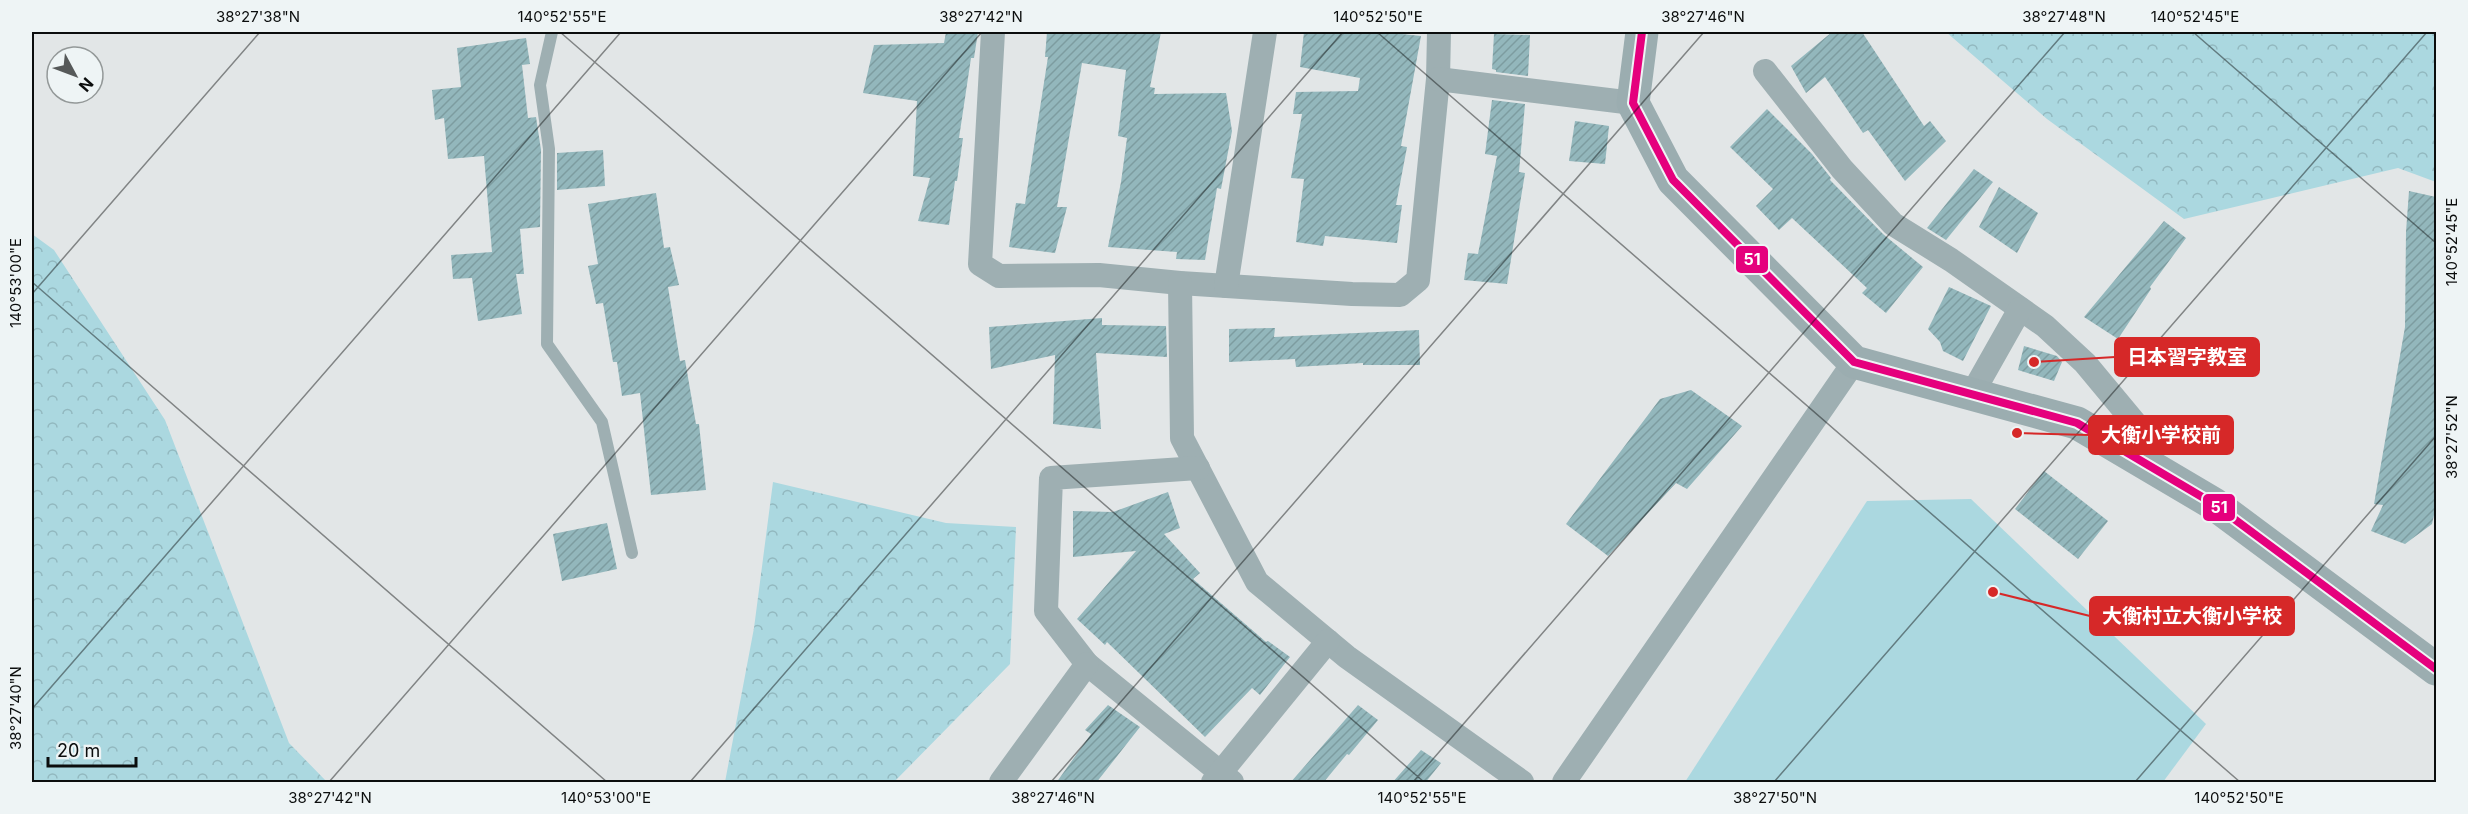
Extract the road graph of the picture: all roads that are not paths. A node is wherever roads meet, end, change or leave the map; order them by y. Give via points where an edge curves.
1 (552, 32) edge
2 (993, 32) edge
3 (1265, 32) edge
4 (1439, 32) edge
5 (1642, 32) edge
6 (1765, 71) dead end
7 (1438, 78) junction
8 (1633, 103) junction
9 (1180, 283) junction
10 (1226, 286) junction
11 (2020, 309) junction
12 (1854, 362) junction
13 (1972, 394) junction
14 (2146, 464) junction
15 (1198, 468) junction
16 (632, 553) dead end
17 (1328, 641) junction
18 (1087, 664) junction
19 (2436, 669) edge
20 (1222, 779) edge
21 (1001, 783) edge
22 (1522, 783) edge
23 (1564, 783) edge

1 - 16 lane via 540,85 549,149 547,344 603,422
2 - 9 street via 980,264 999,276 1099,275
3 - 10 street
4 - 7 street
5 - 8 street
6 - 11 street via 1842,169 1893,224
7 - 8 street
7 - 10 street via 1418,280 1400,295
8 - 12 street via 1673,180
9 - 10 street
9 - 15 street via 1182,438
11 - 13 street
11 - 14 street via 2085,363 2154,446
12 - 13 street
12 - 23 street
13 - 14 street via 2077,423
14 - 19 street via 2214,504
15 - 17 street via 1257,582
15 - 18 street via 1051,478 1046,611
17 - 20 street
17 - 22 street
18 - 20 street
18 - 21 street

